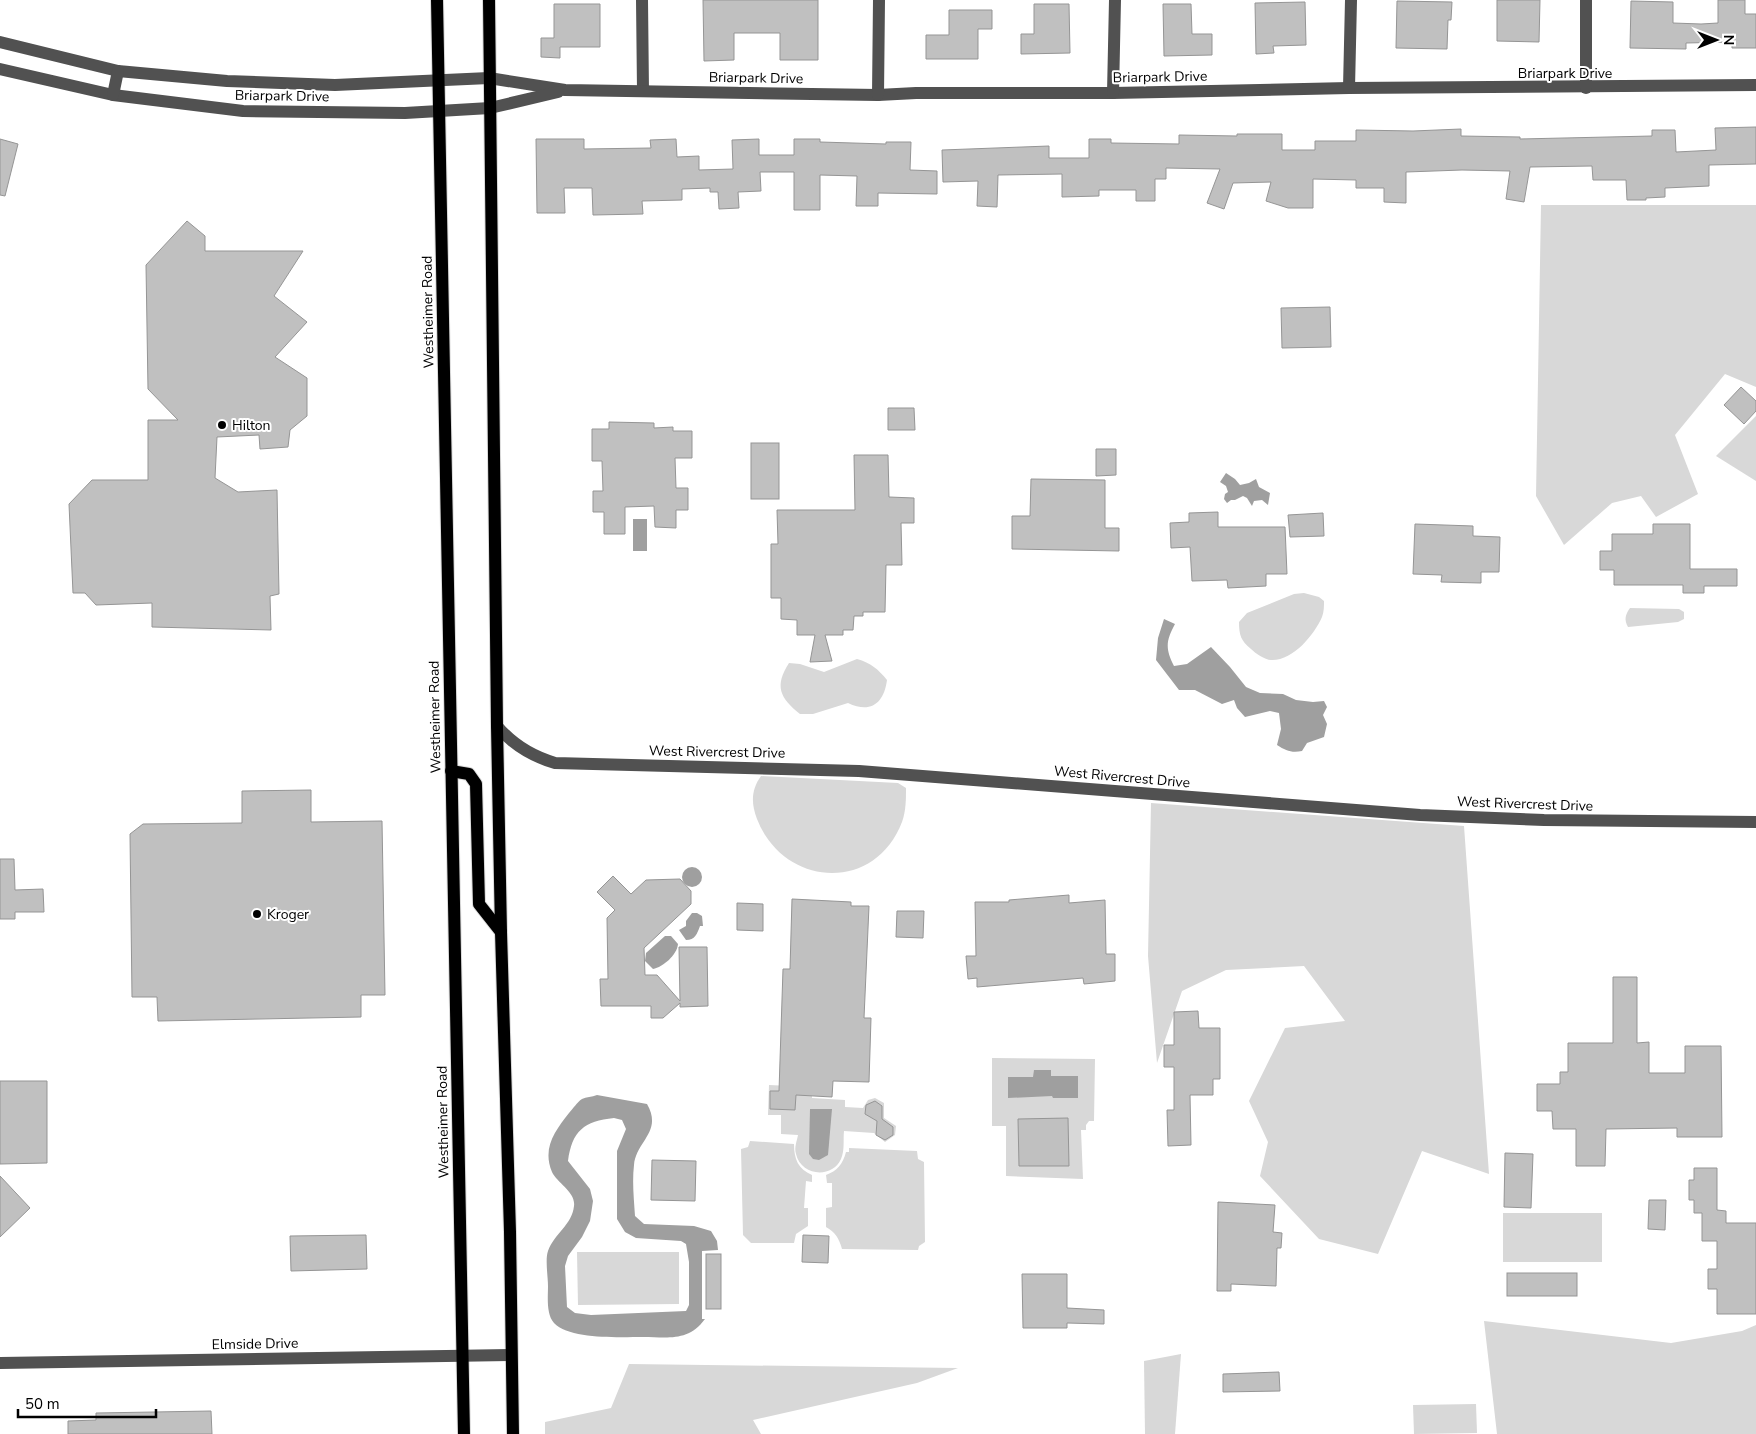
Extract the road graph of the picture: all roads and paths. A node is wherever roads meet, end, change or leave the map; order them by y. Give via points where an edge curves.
1 (437, 0) edge
2 (489, 0) edge
3 (642, 0) edge
4 (879, 0) edge
5 (1115, 0) edge
6 (1351, 0) edge
7 (1586, 0) edge
8 (0, 42) edge
9 (0, 69) edge
10 (118, 71) junction
11 (489, 78) junction
12 (439, 80) junction
13 (1756, 86) edge
14 (1349, 88) junction
15 (1586, 88) junction
16 (565, 90) junction
17 (643, 91) junction
18 (1113, 93) junction
19 (113, 95) junction
20 (878, 95) junction
21 (490, 108) junction
22 (439, 111) junction
23 (497, 726) junction
24 (451, 771) junction
25 (1756, 822) edge
26 (501, 932) junction
27 (463, 1355) junction
28 (511, 1355) junction
29 (0, 1363) edge
30 (464, 1434) edge
31 (513, 1434) edge

1 - 12 main road, Westheimer Road
2 - 11 main road
3 - 17 street
4 - 20 street
5 - 18 street
6 - 14 street
7 - 15 street
8 - 10 street, Briarpark Drive
9 - 19 street, Briarpark Drive
10 - 12 street, Briarpark Drive via 227,81 335,85
10 - 19 street
11 - 12 street, Briarpark Drive
11 - 16 street, Briarpark Drive
11 - 21 main road
12 - 22 main road, Westheimer Road
13 - 15 street, Briarpark Drive
14 - 15 street, Briarpark Drive
14 - 18 street, Briarpark Drive
16 - 17 street, Briarpark Drive
16 - 21 street, Briarpark Drive
17 - 20 street, Briarpark Drive
18 - 20 street, Briarpark Drive
19 - 22 street, Briarpark Drive via 243,111
21 - 22 street, Briarpark Drive
21 - 23 main road
22 - 24 main road, Westheimer Road
23 - 25 street, West Rivercrest Drive via 523,750 555,763 859,771 1420,815
23 - 26 main road
24 - 26 main road via 469,774 476,784 479,904
24 - 27 main road, Westheimer Road
26 - 28 main road
27 - 28 street, Elmside Drive
27 - 29 street, Elmside Drive
27 - 30 main road, Westheimer Road
28 - 31 main road

